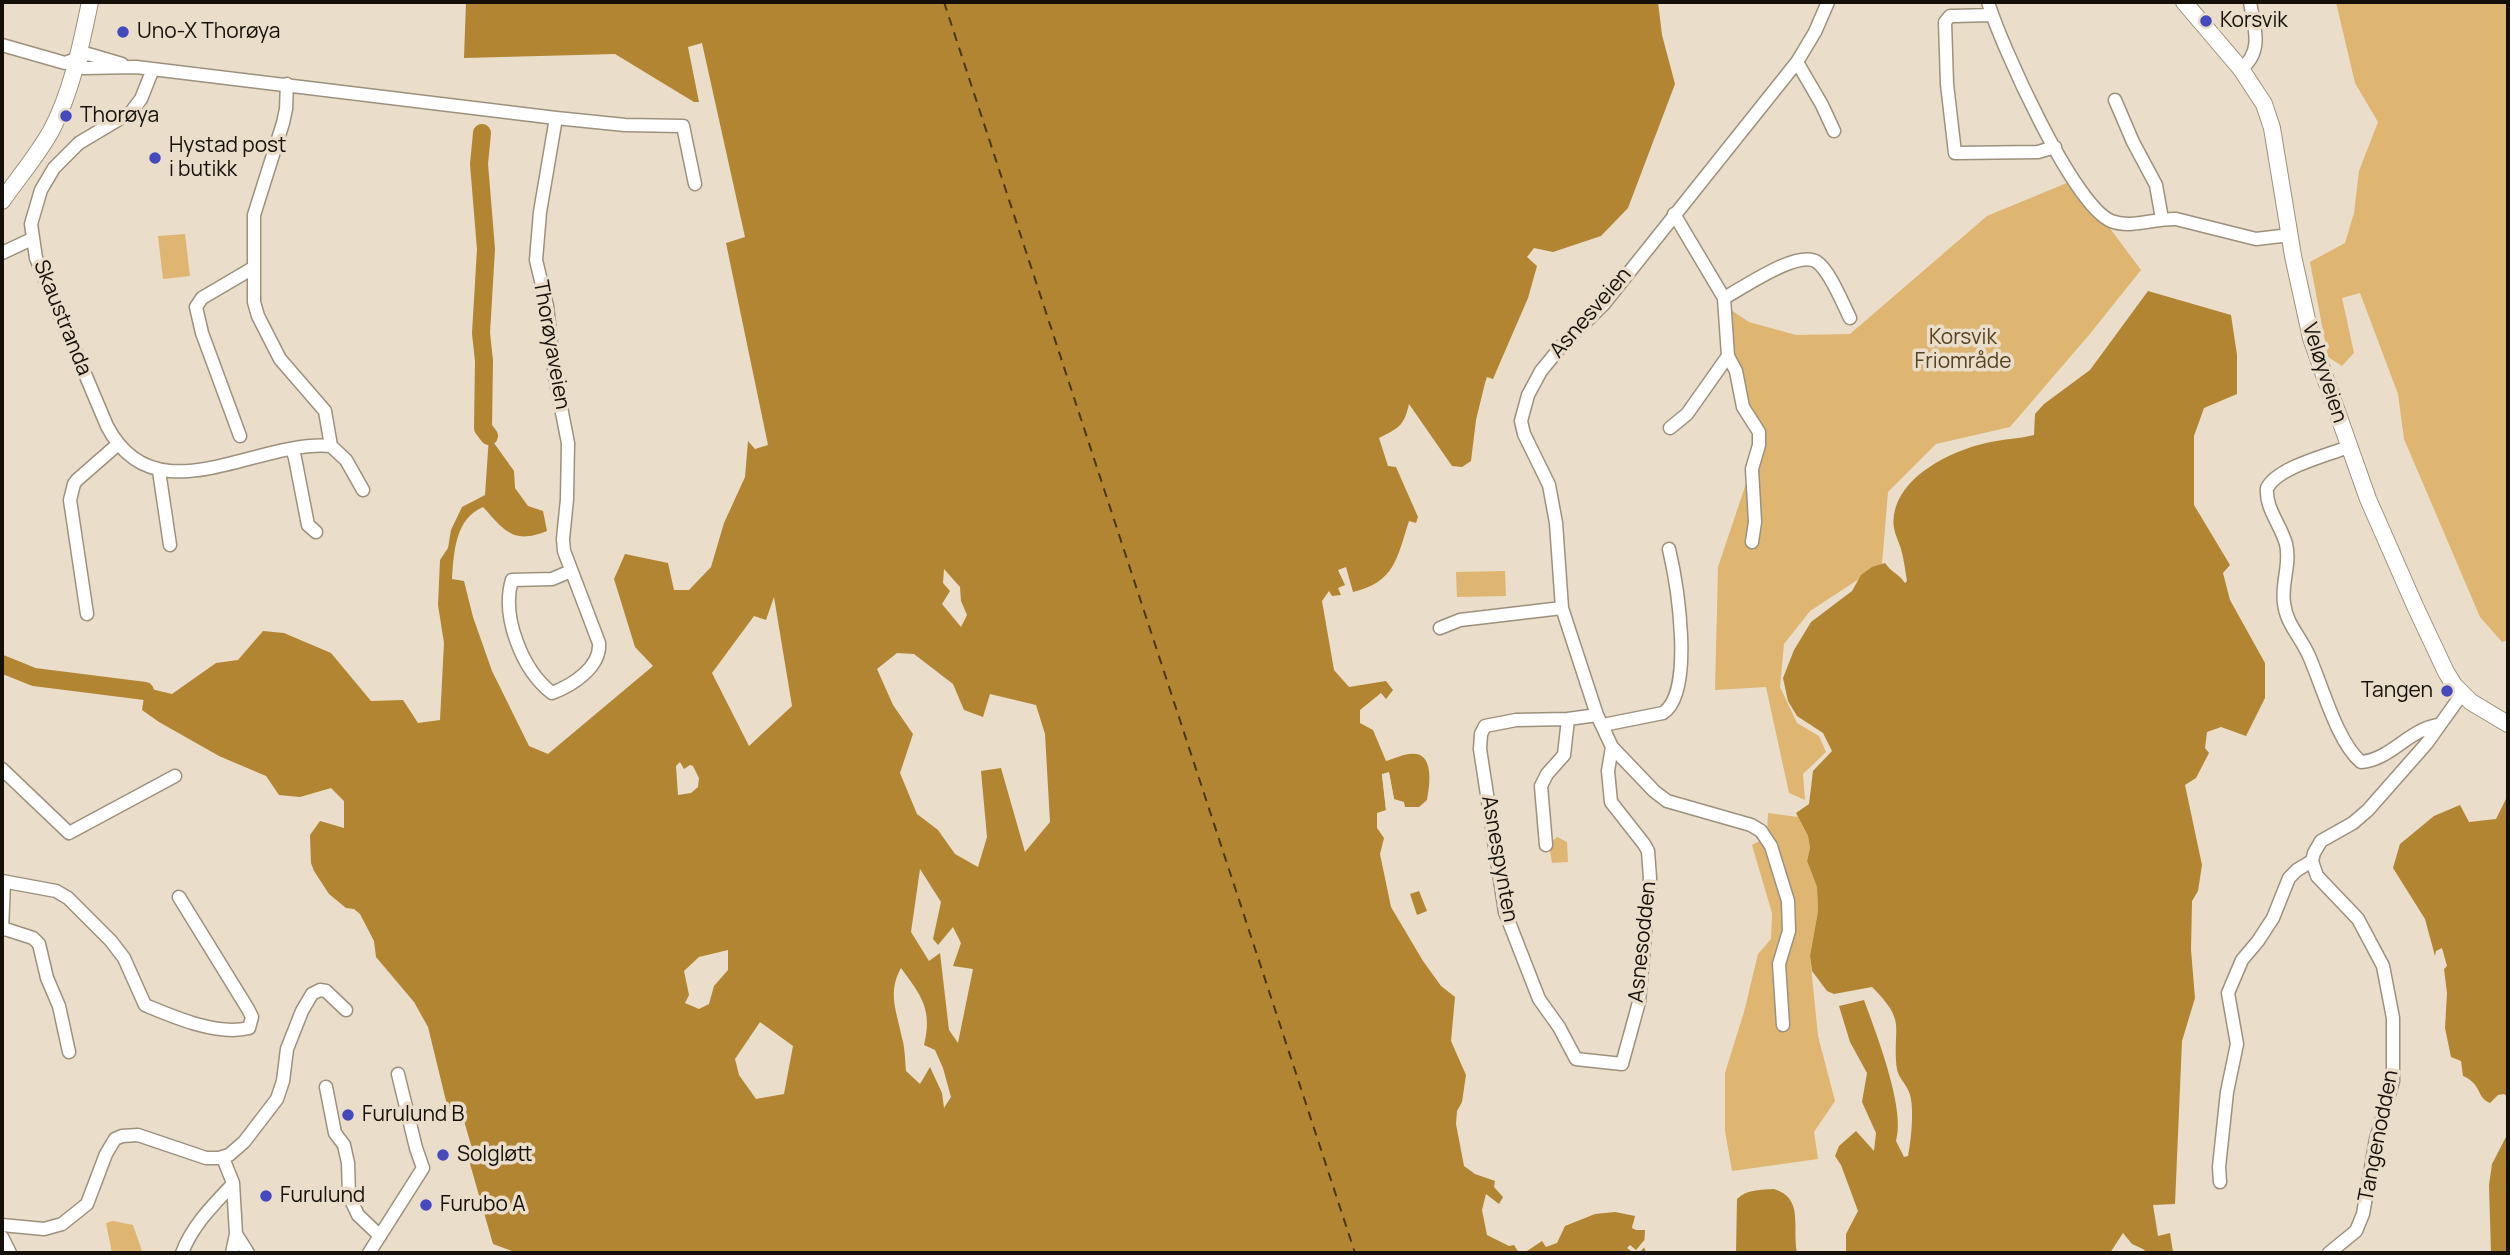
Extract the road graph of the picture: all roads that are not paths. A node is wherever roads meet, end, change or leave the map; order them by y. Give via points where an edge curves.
1 (80, 2) edge
2 (90, 2) edge
3 (1828, 2) edge
4 (1988, 2) edge
5 (2184, 2) edge
6 (2250, 2) edge
7 (1992, 15) junction
8 (2, 44) edge
9 (71, 61) junction
10 (1797, 62) junction
11 (153, 69) junction
12 (2241, 69) junction
13 (287, 84) junction
14 (2115, 100) dead end
15 (556, 118) junction
16 (1834, 131) dead end
17 (2055, 147) junction
18 (695, 184) dead end
19 (2, 201) edge
20 (1674, 214) junction
21 (2162, 219) junction
22 (2290, 235) junction
23 (32, 239) junction
24 (2, 253) edge
25 (253, 268) junction
26 (1724, 298) junction
27 (1850, 318) dead end
28 (1728, 356) junction
29 (1670, 428) dead end
30 (240, 436) dead end
31 (117, 445) junction
32 (331, 446) junction
33 (2348, 447) junction
34 (292, 449) junction
35 (159, 471) junction
36 (363, 490) dead end
37 (316, 532) dead end
38 (1752, 542) dead end
39 (170, 545) dead end
40 (1669, 549) dead end
41 (571, 571) junction
42 (1562, 608) junction
43 (87, 614) dead end
44 (1440, 628) dead end
45 (2462, 694) junction
46 (1568, 719) junction
47 (1600, 720) junction
48 (2508, 724) edge
49 (2438, 725) junction
50 (1612, 747) junction
51 (2, 769) edge
52 (175, 776) dead end
53 (1546, 845) dead end
54 (2312, 861) junction
55 (3, 882) edge
56 (179, 897) dead end
57 (2, 929) edge
58 (346, 1010) dead end
59 (1783, 1025) dead end
60 (69, 1052) dead end
61 (1622, 1064) joint
62 (398, 1074) dead end
63 (326, 1087) dead end
64 (223, 1158) junction
65 (2220, 1182) dead end
66 (233, 1184) junction
67 (2, 1225) edge
68 (236, 1234) junction
69 (380, 1236) junction
70 (2, 1237) edge
71 (10, 1253) edge
72 (182, 1253) edge
73 (232, 1253) edge
74 (248, 1253) edge
75 (369, 1253) edge
76 (2329, 1253) edge

1 - 9 main road
2 - 9 main road
3 - 10 street, Asnesveien
4 - 7 street
5 - 12 main road, Veløyveien
6 - 12 street via 2255,55
7 - 17 street
7 - 17 street via 1950,16 1945,22 1955,153 2039,152
8 - 9 street
9 - 11 street via 88,54
9 - 19 main road via 59,114 34,159
10 - 16 street
10 - 20 street, Asnesveien
11 - 13 street
11 - 23 street, Skaustranda via 131,112 79,144 54,168 35,206
12 - 22 main road, Veløyveien via 2264,104 2272,128
13 - 15 street
13 - 25 street via 283,123 254,215
14 - 21 street via 2157,185
15 - 18 street via 683,126
15 - 41 street, Thorøyaveien via 536,260 568,443 563,539
17 - 21 street via 2075,183 2103,217 2124,225
20 - 26 street
20 - 42 street, Asnesveien via 1541,371 1523,409 1524,435 1549,485
21 - 22 street via 2256,239
22 - 33 main road, Veløyveien via 2311,338
23 - 24 street
23 - 31 street, Skaustranda via 42,274
25 - 30 street via 202,298 196,307
25 - 32 street via 258,316 280,359 325,411
26 - 27 street via 1786,264 1809,259 1824,268
26 - 28 street
28 - 29 street via 1687,414
28 - 38 street via 1743,407 1759,432 1752,469
31 - 35 street, Skaustranda
31 - 43 street via 77,480 70,500
32 - 34 street, Skaustranda
32 - 36 street
33 - 45 main road, Veløyveien via 2415,606 2446,672
33 - 49 street via 2274,478 2266,492 2287,547 2285,612 2309,655 2351,754 2361,762 2374,761
34 - 35 street, Skaustranda via 200,470
34 - 37 street via 307,525
35 - 39 street
40 - 47 street, Asnespynten via 1680,602 1680,682 1675,698 1663,713
41 - 41 street, Thorøyaveien via 599,651 591,668 552,693 528,664 515,636 509,590 512,580 552,579
42 - 44 street via 1460,620
42 - 47 street, Asnesveien
45 - 48 main road, Veløyveien
45 - 49 street
46 - 47 street, Asnespynten
46 - 53 street via 1564,755 1541,786
46 - 61 street, Asnespynten via 1485,726 1479,749 1505,912 1539,999 1576,1059
47 - 50 street, Asnesveien
49 - 54 street via 2368,810 2321,841
50 - 59 street, Asnesveien via 1667,801 1751,825 1767,837 1790,913 1779,964
50 - 61 street, Asnesodden via 1608,771 1611,802 1648,851 1650,878 1639,1002
51 - 52 street via 69,833
54 - 65 street via 2289,878 2273,918 2242,960 2228,993 2237,1044 2227,1092
54 - 76 street, Tangenodden via 2317,876 2358,919 2383,966 2393,1018 2393,1081 2376,1139 2363,1214 2356,1231
55 - 56 street via 57,891 68,898 124,958 145,1005 191,1023 249,1028 252,1017 248,1009
55 - 57 street
57 - 60 street via 39,944
58 - 64 street via 326,991 312,994 290,1037 277,1099 244,1142
62 - 69 street via 423,1168
63 - 69 street via 335,1133 348,1163 349,1196 358,1215
64 - 66 street
64 - 67 street via 206,1158 138,1135 122,1136 106,1154 87,1203 62,1224 44,1229
66 - 68 street
66 - 72 street via 199,1222
68 - 73 street
68 - 74 street
69 - 75 street
70 - 71 street

